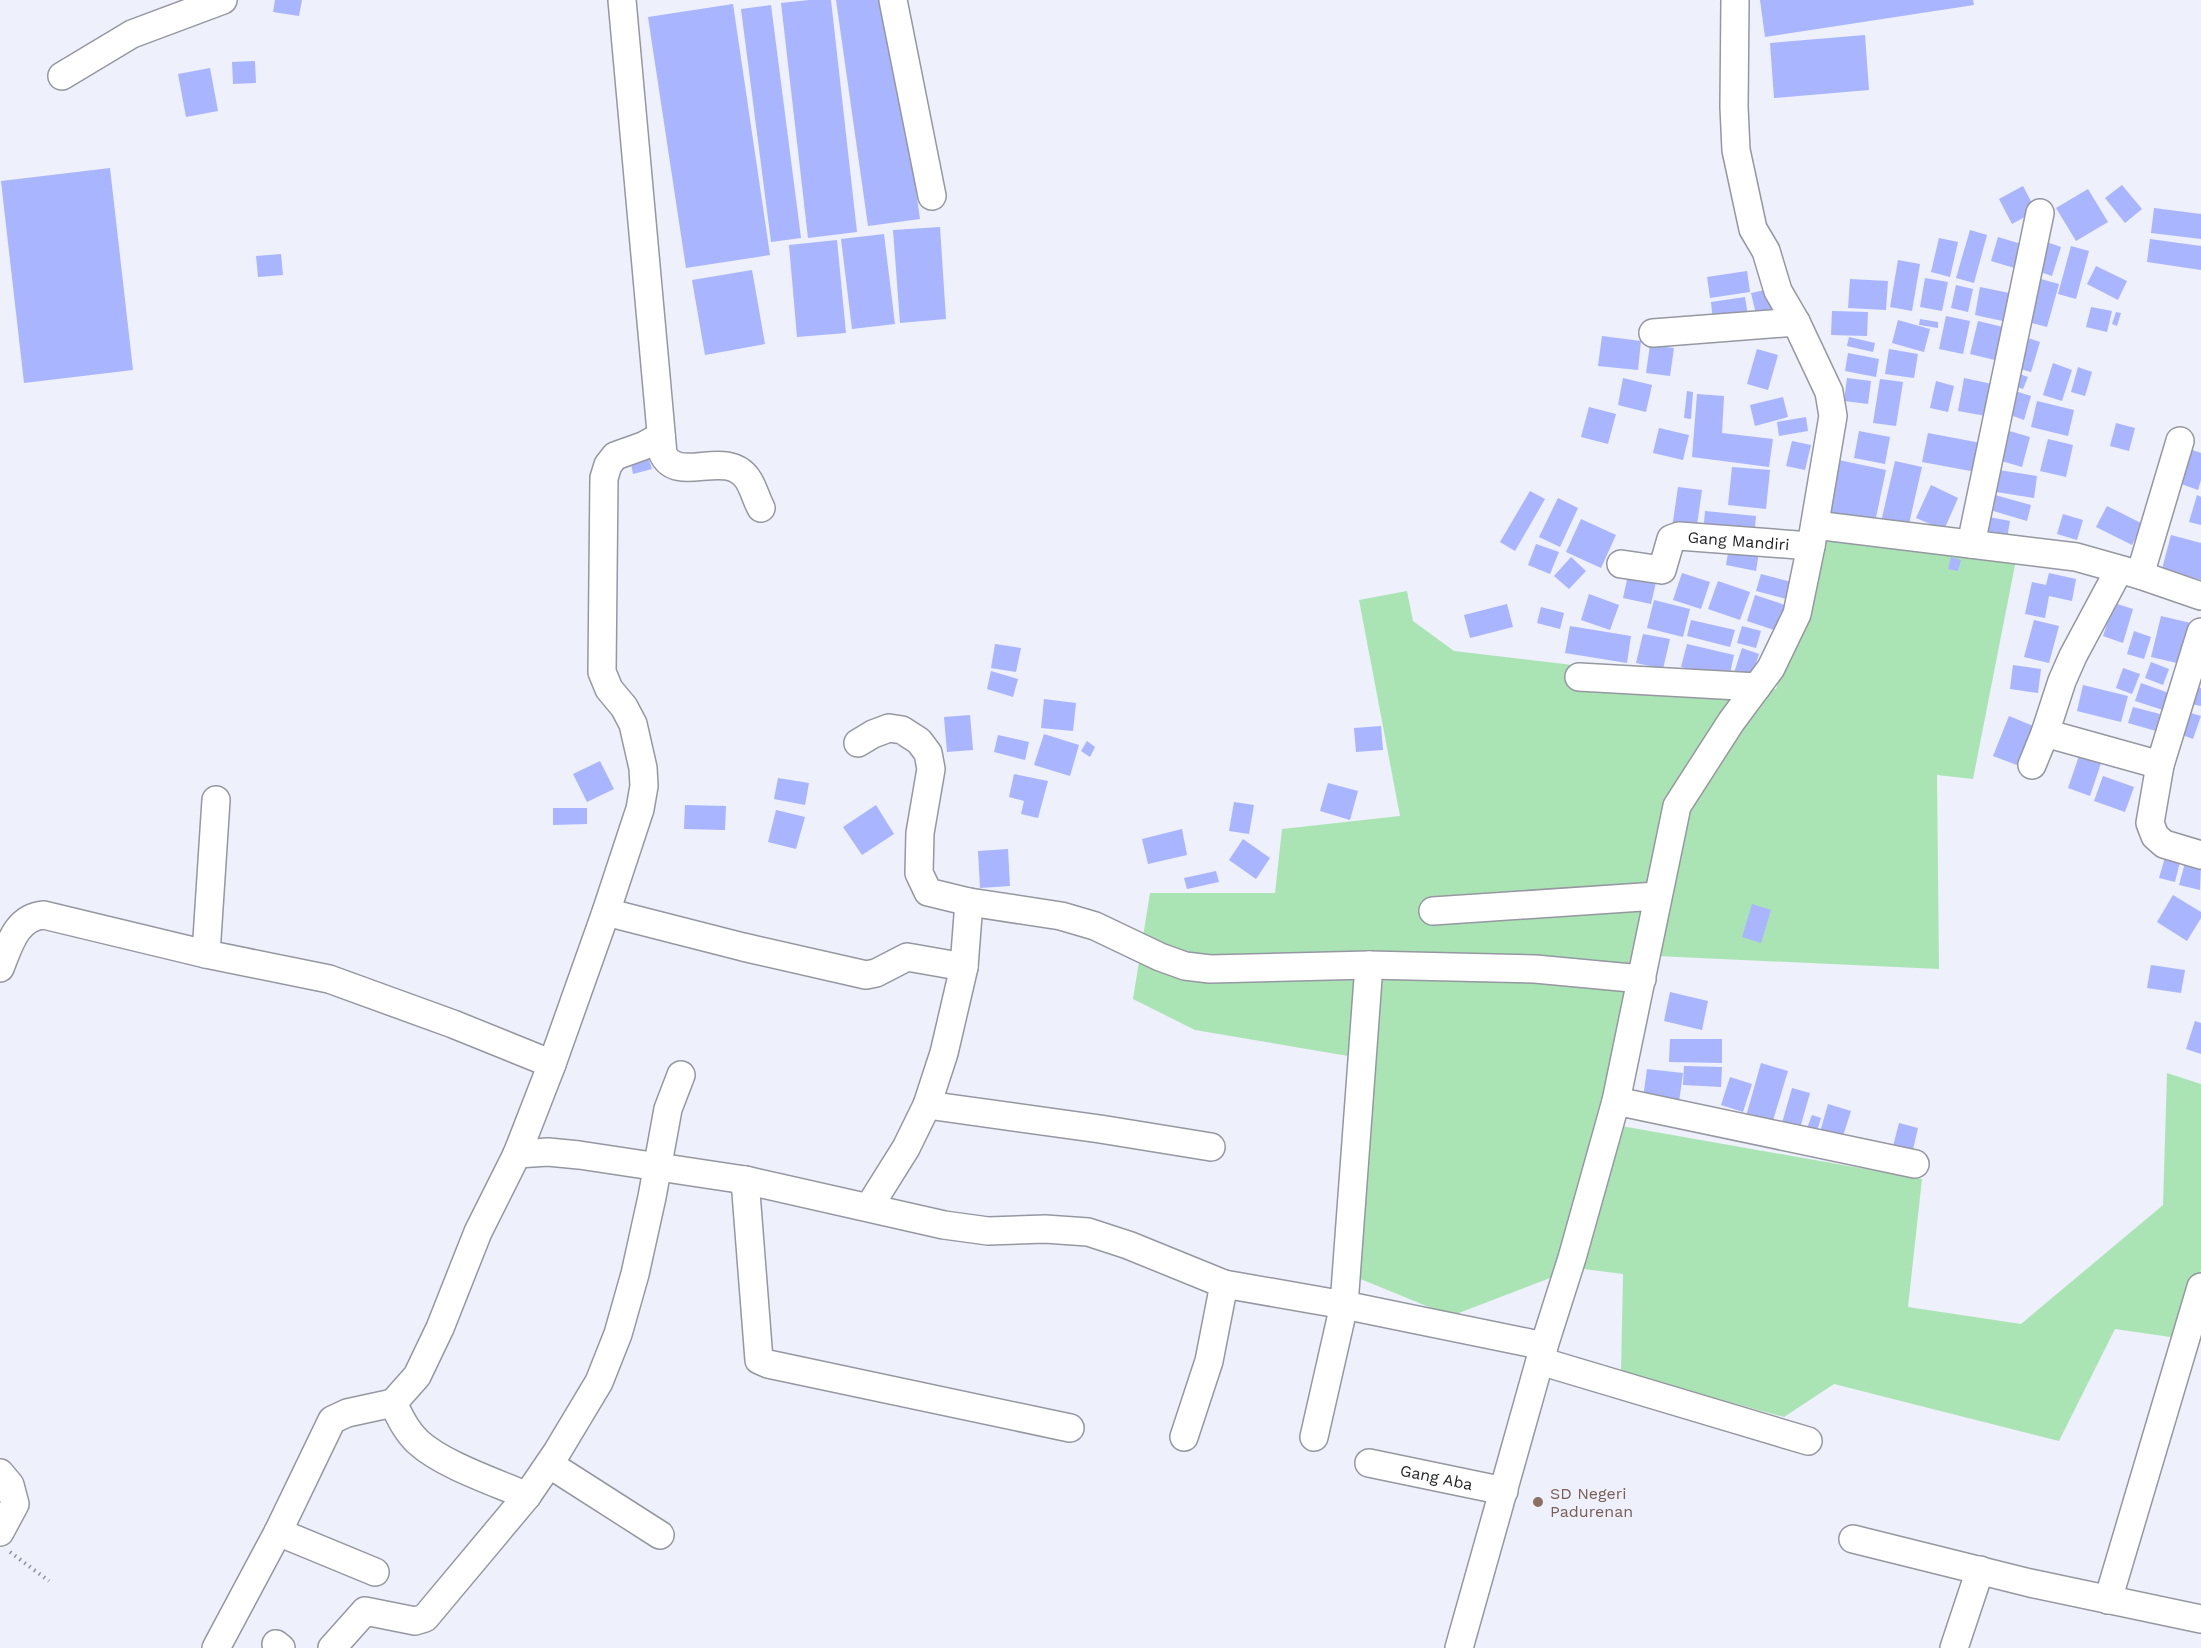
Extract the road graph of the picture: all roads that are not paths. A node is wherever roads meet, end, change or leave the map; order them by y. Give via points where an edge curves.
1 (223, 0) edge
2 (622, 0) edge
3 (893, 0) edge
4 (1735, 0) edge
5 (62, 76) dead end
6 (932, 196) dead end
7 (2040, 213) dead end
8 (1796, 322) junction
9 (1653, 333) dead end
10 (661, 436) junction
11 (2180, 441) dead end
12 (761, 508) dead end
13 (1813, 536) junction
14 (1971, 544) junction
15 (1621, 564) dead end
16 (2130, 572) junction
17 (2201, 596) edge
18 (2201, 632) edge
19 (1579, 677) dead end
20 (1757, 687) junction
21 (2045, 733) junction
22 (858, 743) dead end
23 (2032, 765) dead end
24 (2160, 765) junction
25 (216, 800) dead end
26 (2201, 855) edge
27 (1657, 896) junction
28 (969, 903) junction
29 (1433, 911) dead end
30 (606, 912) junction
31 (206, 954) junction
32 (1370, 965) junction
33 (964, 967) junction
34 (0, 968) edge
35 (1642, 980) junction
36 (552, 1064) junction
37 (681, 1075) dead end
38 (1616, 1101) junction
39 (927, 1105) junction
40 (1211, 1147) dead end
41 (517, 1154) junction
42 (1915, 1164) dead end
43 (656, 1166) junction
44 (745, 1180) junction
45 (868, 1207) junction
46 (1224, 1284) junction
47 (2201, 1287) edge
48 (1344, 1305) junction
49 (1542, 1353) junction
50 (393, 1403) junction
51 (1070, 1428) dead end
52 (1184, 1437) dead end
53 (1314, 1437) dead end
54 (1808, 1441) dead end
55 (1370, 1463) dead end
56 (549, 1464) junction
57 (0, 1473) edge
58 (1504, 1491) junction
59 (527, 1496) junction
60 (278, 1532) junction
61 (660, 1535) dead end
62 (1853, 1539) dead end
63 (4, 1541) edge
64 (1980, 1570) junction
65 (375, 1572) dead end
66 (2108, 1600) junction
67 (2201, 1620) edge
68 (216, 1648) edge
69 (332, 1648) edge
70 (1459, 1648) edge
71 (1954, 1648) edge

1 - 5 street via 132,34
2 - 10 street
3 - 6 street
4 - 8 street via 1736,150 1753,229 1766,251 1778,291
7 - 14 street
8 - 9 street
8 - 13 street via 1829,392 1833,416
10 - 12 street via 663,454 674,465 717,464 737,469 747,478
10 - 30 street via 615,456 604,478 602,672 633,724 644,786
11 - 16 street
13 - 14 street
13 - 15 street, Gang Mandiri via 1679,536 1671,539 1662,570
13 - 20 street via 1797,614 1771,668
14 - 16 street via 2076,557
16 - 17 street
16 - 21 street via 2073,656
18 - 24 street
19 - 20 street
20 - 27 street via 1677,806
21 - 23 street
21 - 24 street
22 - 28 street via 889,728 902,730 920,741 928,753 931,769 918,873 928,891
24 - 26 street via 2150,823 2155,836 2164,844
25 - 31 street
27 - 29 street
27 - 35 street
28 - 32 street via 1061,916 1095,926 1185,966 1257,969
28 - 33 street
30 - 33 street via 866,975 907,957
30 - 36 street
31 - 34 street via 38,915 14,933
31 - 36 street via 329,979 453,1023
32 - 35 street via 1535,969
32 - 48 street
33 - 39 street
35 - 38 street
36 - 41 street
37 - 43 street via 668,1109
38 - 42 street
38 - 49 street
39 - 40 street
39 - 45 street via 906,1148
41 - 43 street via 559,1153
41 - 50 street via 478,1232 417,1376
43 - 44 street
43 - 56 street via 635,1274 618,1334 598,1382
44 - 45 street
44 - 51 street via 759,1360
45 - 46 street via 977,1229 1088,1232
46 - 48 street
46 - 52 street via 1209,1361
47 - 66 street
48 - 49 street
48 - 53 street
49 - 54 street
49 - 58 street
50 - 59 street via 418,1443 445,1460
50 - 60 street via 332,1420
55 - 58 street, Gang Aba
56 - 59 street
56 - 61 street
57 - 63 street via 10,1485 15,1504
58 - 70 street
59 - 69 street via 425,1618 415,1621 365,1611
60 - 65 street
60 - 68 street
62 - 64 street
64 - 66 street
64 - 71 street
66 - 67 street

